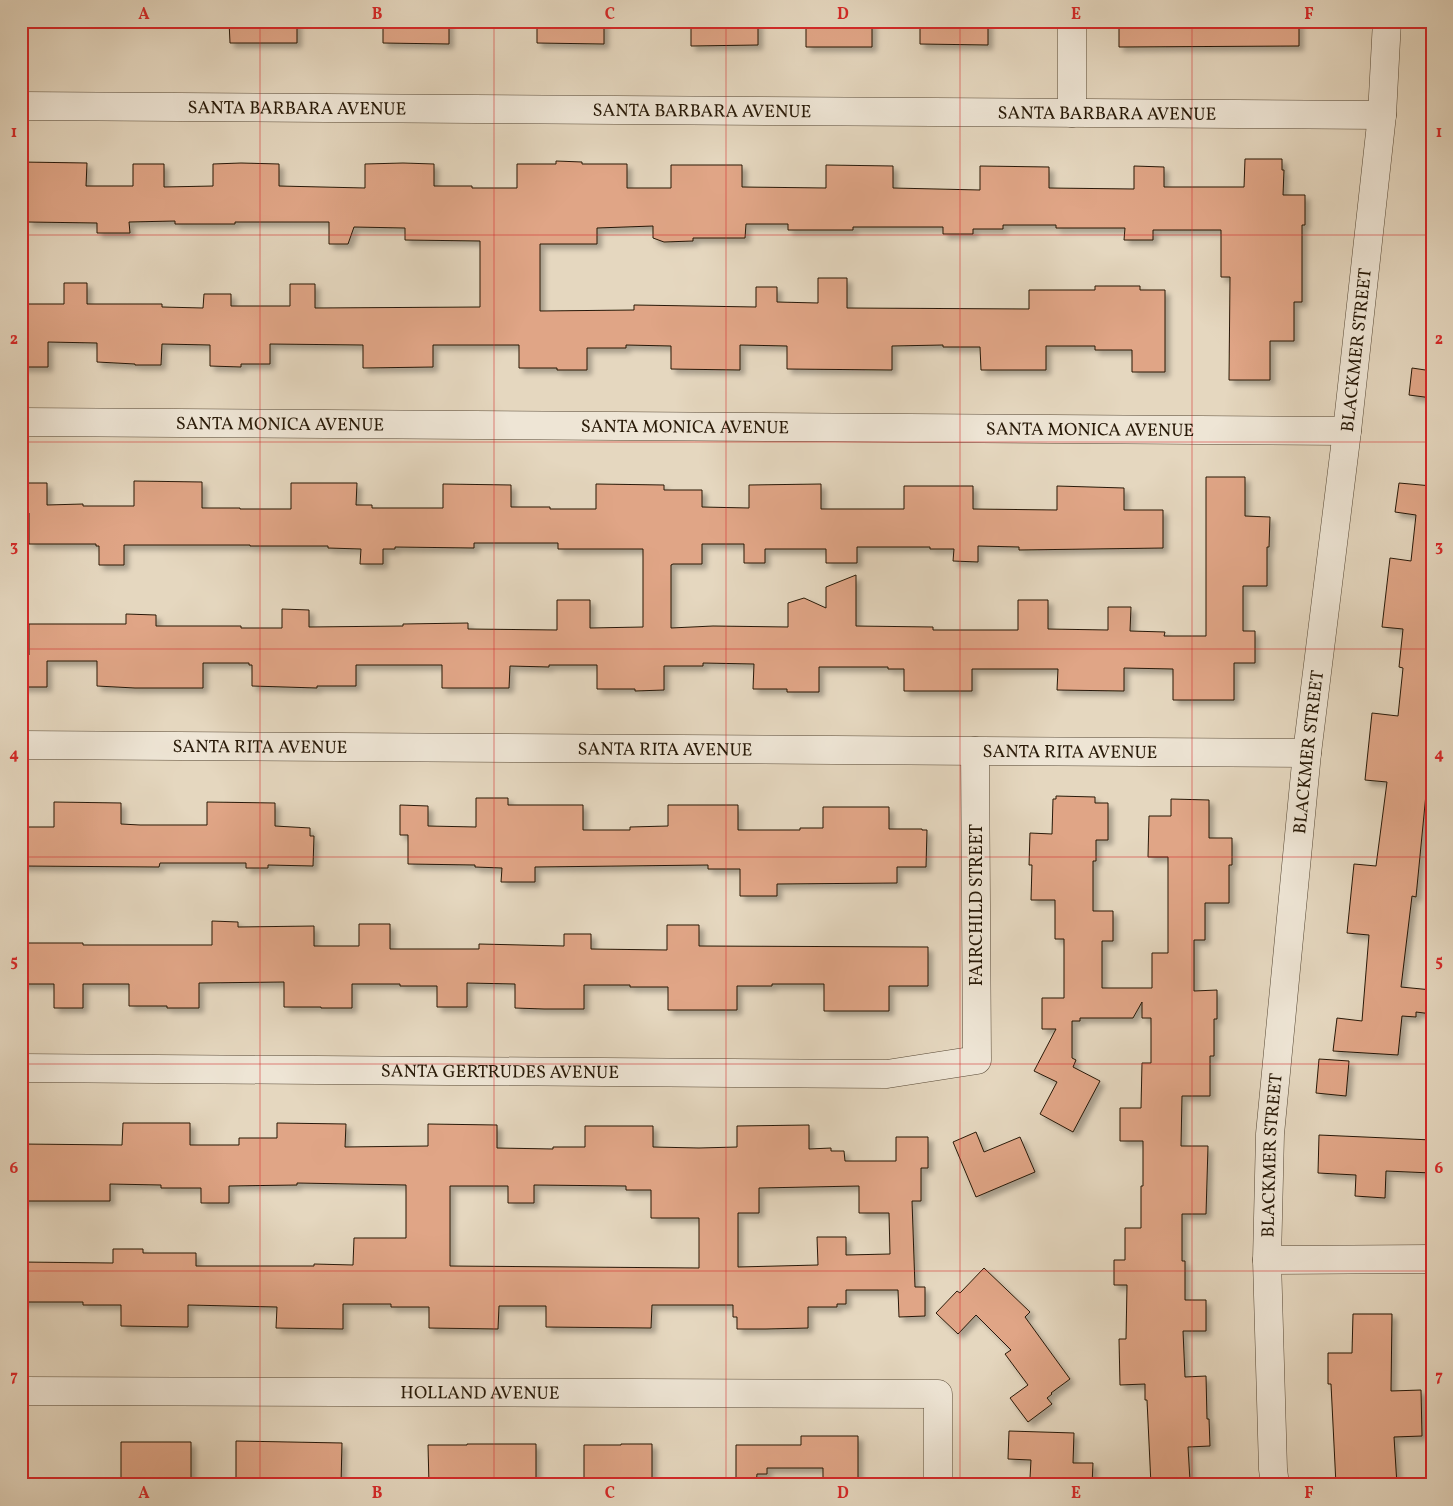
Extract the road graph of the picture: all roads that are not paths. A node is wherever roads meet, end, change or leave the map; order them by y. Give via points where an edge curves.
1 (1072, 21) edge
2 (1387, 21) edge
3 (21, 106) edge
4 (1072, 113) junction
5 (1382, 115) junction
6 (21, 422) edge
7 (1347, 431) junction
8 (21, 745) edge
9 (975, 751) junction
10 (1307, 753) junction
11 (977, 1060) joint
12 (21, 1068) edge
13 (1432, 1258) edge
14 (1267, 1260) junction
15 (21, 1391) edge
16 (938, 1485) edge
17 (1275, 1485) edge

1 - 4 street
2 - 5 street, BLACKMER STREET
3 - 4 street, SANTA BARBARA AVENUE
4 - 5 street, SANTA BARBARA AVENUE
5 - 7 street, BLACKMER STREET
6 - 7 street, SANTA MONICA AVENUE
7 - 10 street, BLACKMER STREET
8 - 9 street, SANTA RITA AVENUE
9 - 10 street, SANTA RITA AVENUE
9 - 11 street, FAIRCHILD STREET
10 - 14 street, BLACKMER STREET via 1270,1134
11 - 12 street, SANTA GERTRUDES AVENUE via 887,1074
13 - 14 street
14 - 17 street, BLACKMER STREET
15 - 16 street, HOLLAND AVENUE via 938,1394

